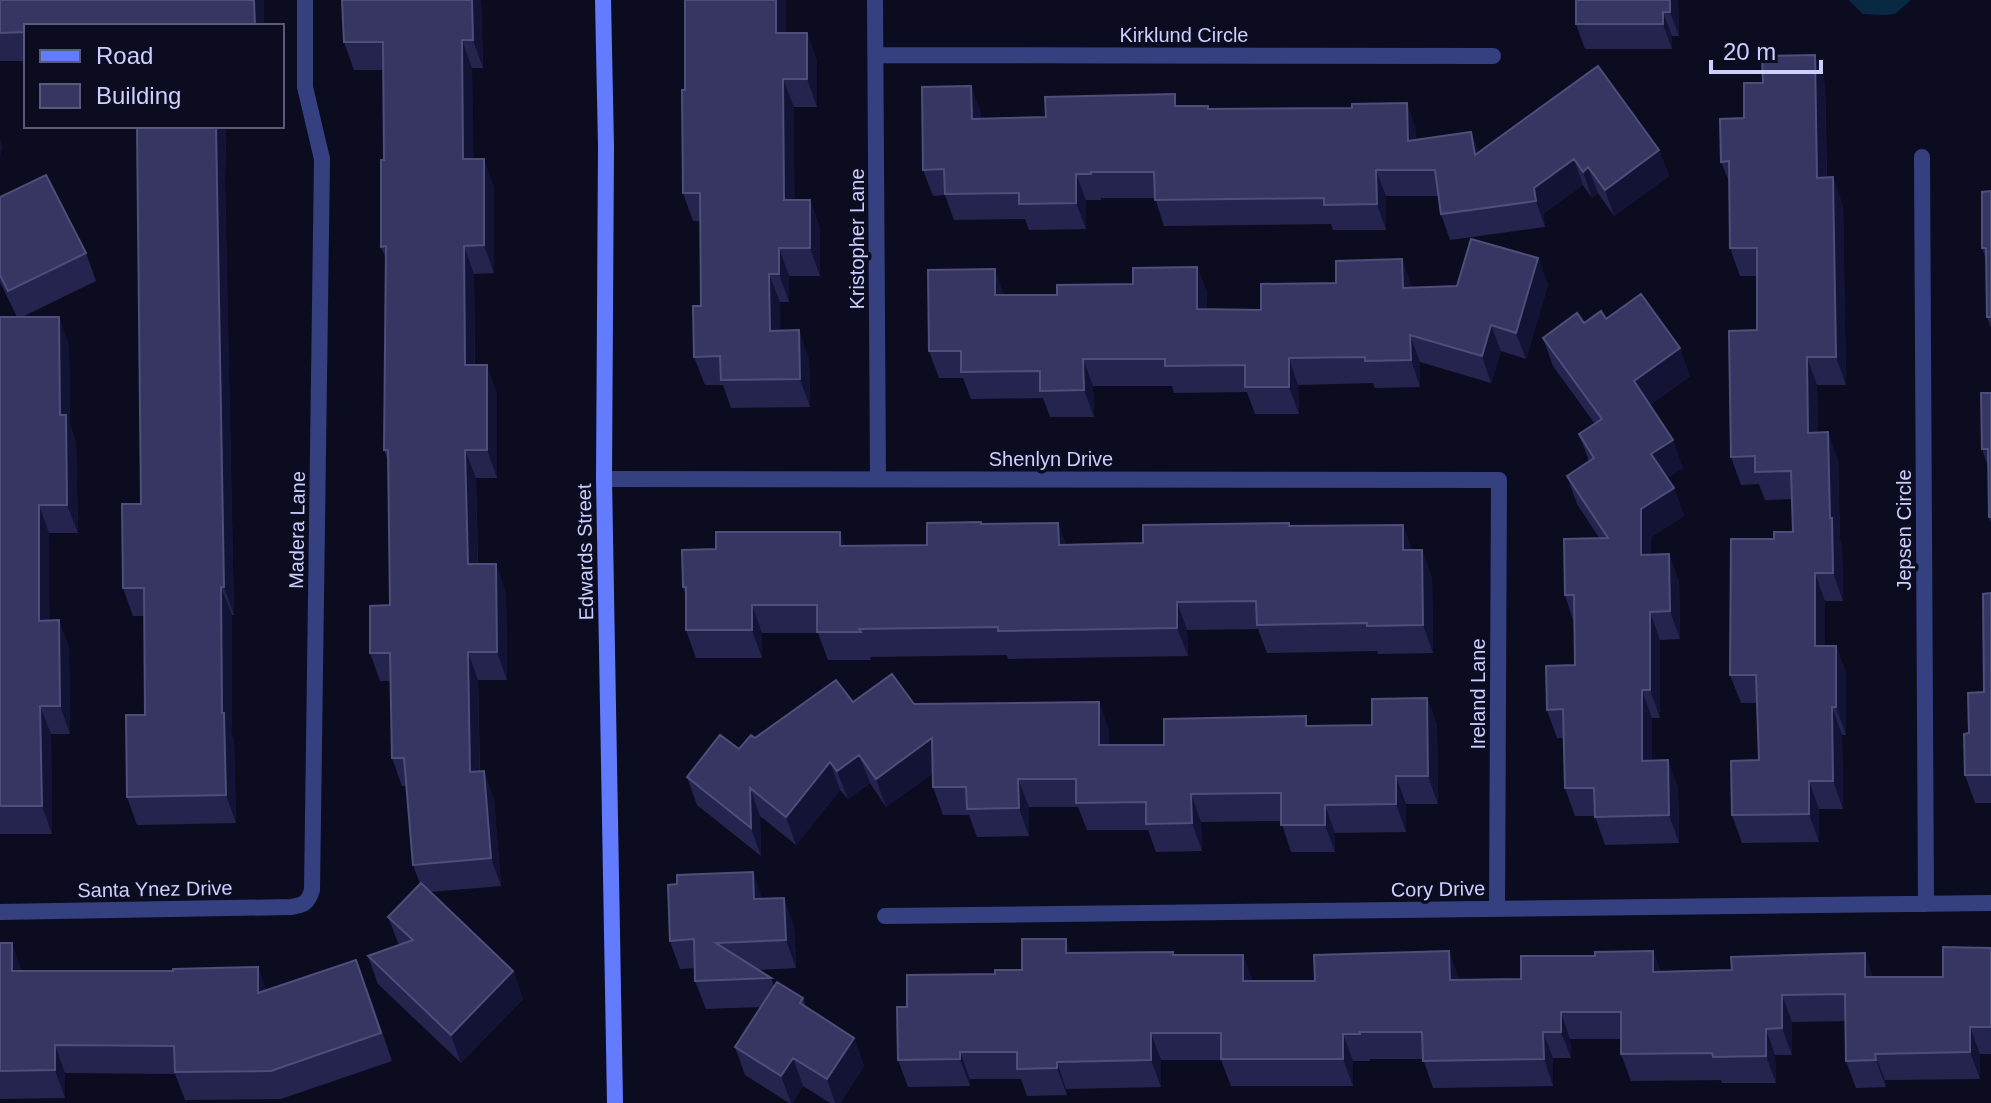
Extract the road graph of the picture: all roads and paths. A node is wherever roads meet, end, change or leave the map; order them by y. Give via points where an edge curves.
1 (305, 0) edge
2 (603, 0) edge
3 (875, 0) edge
4 (876, 55) junction
5 (1493, 56) dead end
6 (1922, 157) dead end
7 (878, 478) junction
8 (604, 479) junction
9 (1499, 480) joint
10 (309, 900) joint
11 (1991, 903) edge
12 (1926, 904) junction
13 (1497, 909) junction
14 (0, 912) edge
15 (885, 916) dead end
16 (615, 1103) edge

1 - 10 street, Madera Lane via 305,87 322,159
2 - 8 main road, Edwards Street
3 - 4 street, Kristopher Lane
4 - 5 street, Kirklund Circle
4 - 7 street, Kristopher Lane
6 - 12 street, Jepsen Circle
7 - 8 street, Shenlyn Drive
7 - 9 street, Shenlyn Drive
8 - 16 main road, Edwards Street
9 - 13 street, Ireland Lane
10 - 14 street, Santa Ynez Drive via 291,907
11 - 12 street, Cory Drive
12 - 13 street, Cory Drive
13 - 15 street, Cory Drive

